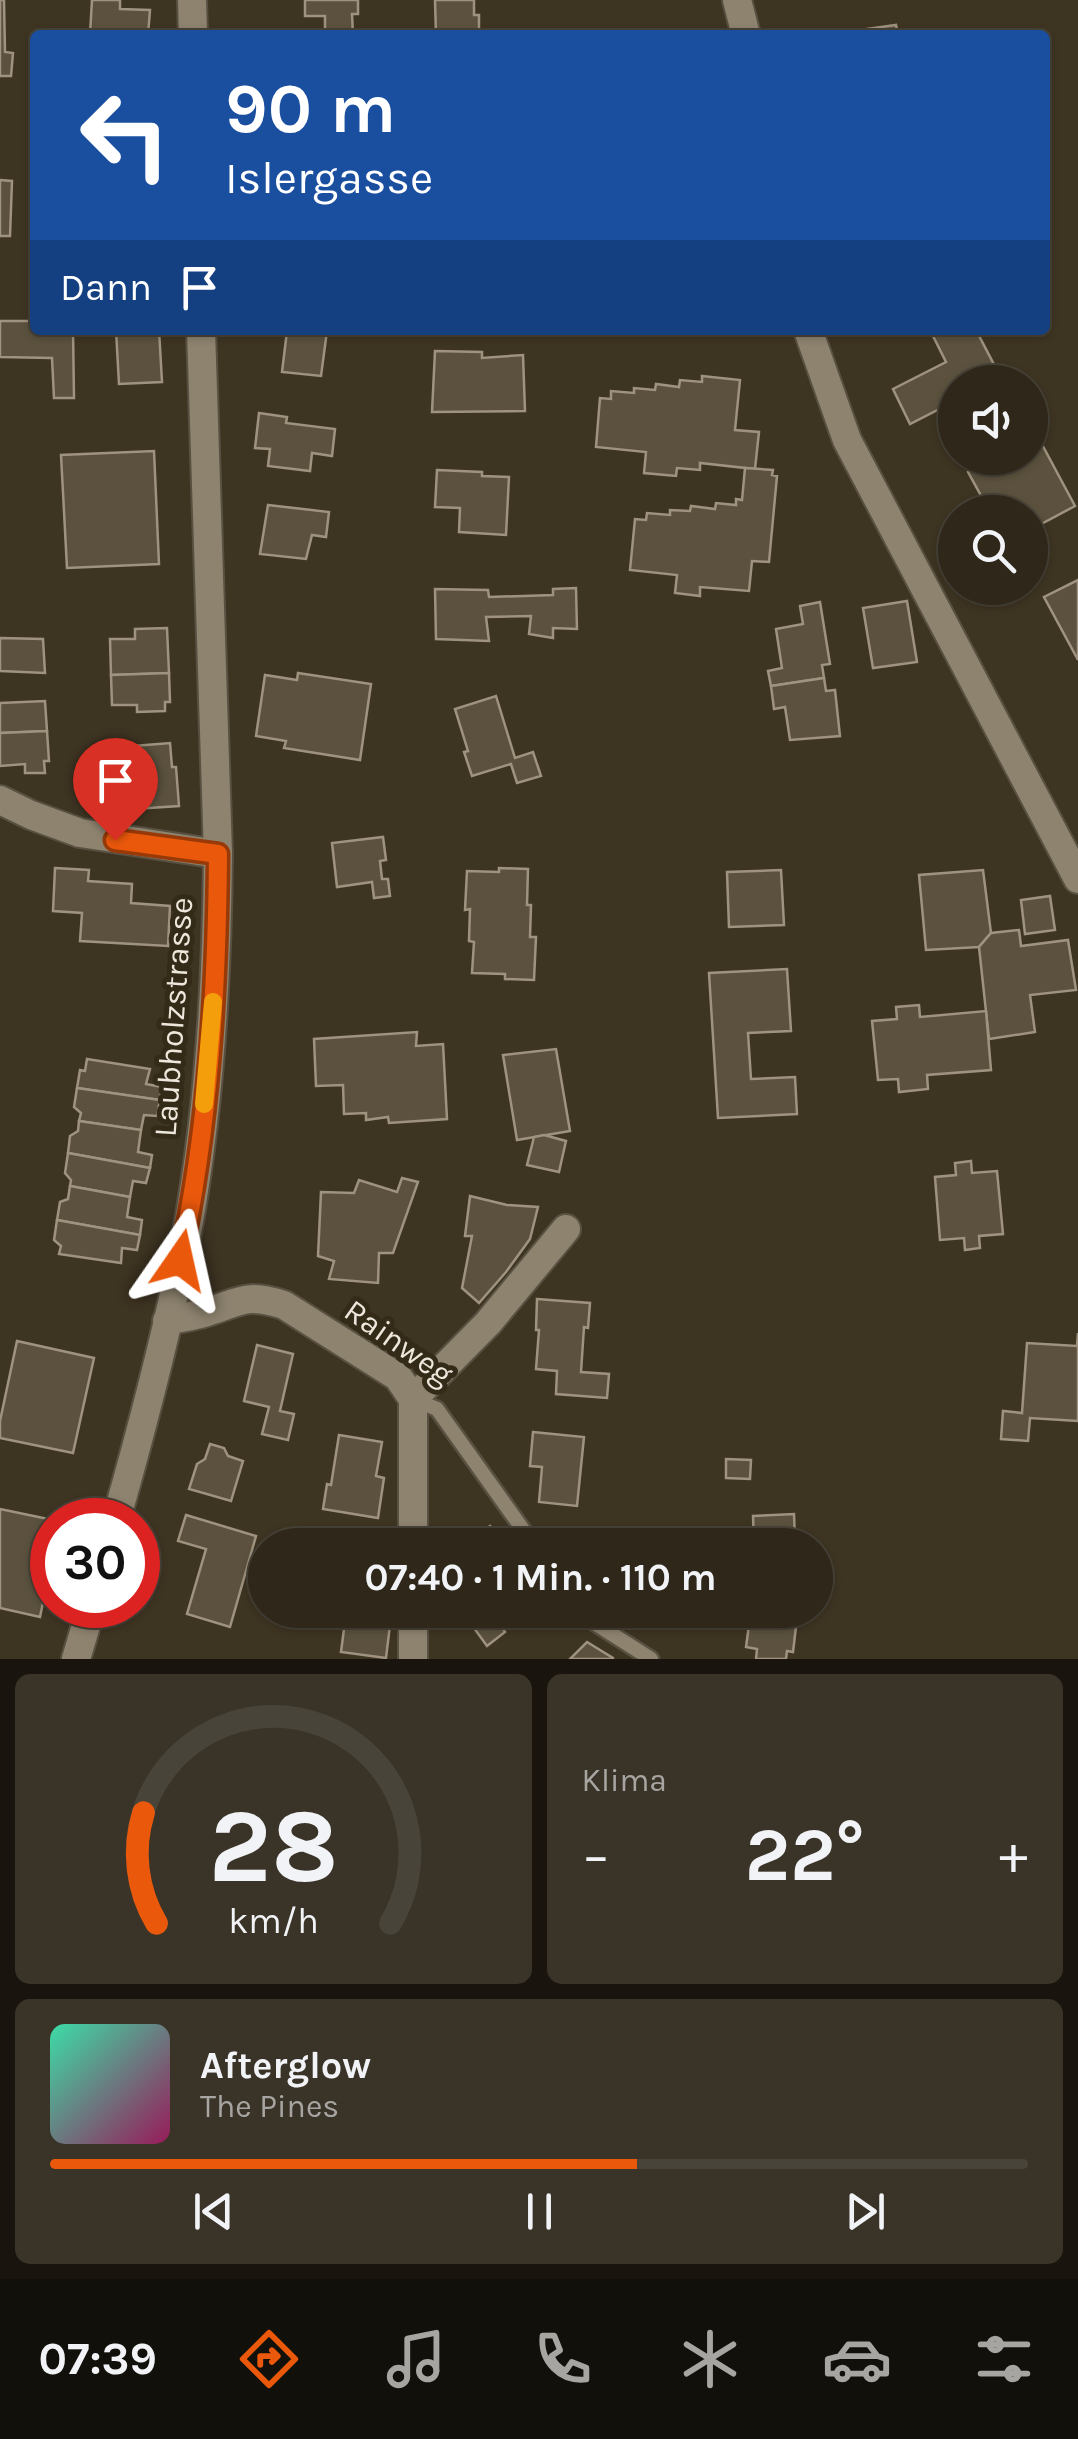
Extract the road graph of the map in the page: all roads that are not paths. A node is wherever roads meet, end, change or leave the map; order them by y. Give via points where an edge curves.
1 (192, 0) edge
2 (737, 0) edge
3 (193, 30) edge
4 (745, 30) edge
5 (201, 335) edge
6 (810, 335) edge
7 (0, 800) edge
8 (218, 854) junction
9 (1078, 879) edge
10 (566, 1229) dead end
11 (168, 1321) junction
12 (413, 1400) junction
13 (122, 1498) edge
14 (413, 1528) edge
15 (522, 1528) edge
16 (85, 1628) edge
17 (413, 1628) edge
18 (603, 1628) edge
19 (76, 1659) edge
20 (413, 1659) edge
21 (651, 1659) edge

1 - 3 street
2 - 4 street
5 - 8 street, Laubholzstrasse
6 - 9 street via 848,440
7 - 8 street via 80,833
8 - 11 street, Laubholzstrasse via 203,1123
10 - 12 street
11 - 12 street, Rainweg via 264,1298 398,1377
11 - 13 street, Laubholzstrasse
12 - 14 street
12 - 15 lane, Rainweg via 437,1408
16 - 19 street
17 - 20 street
18 - 21 lane

